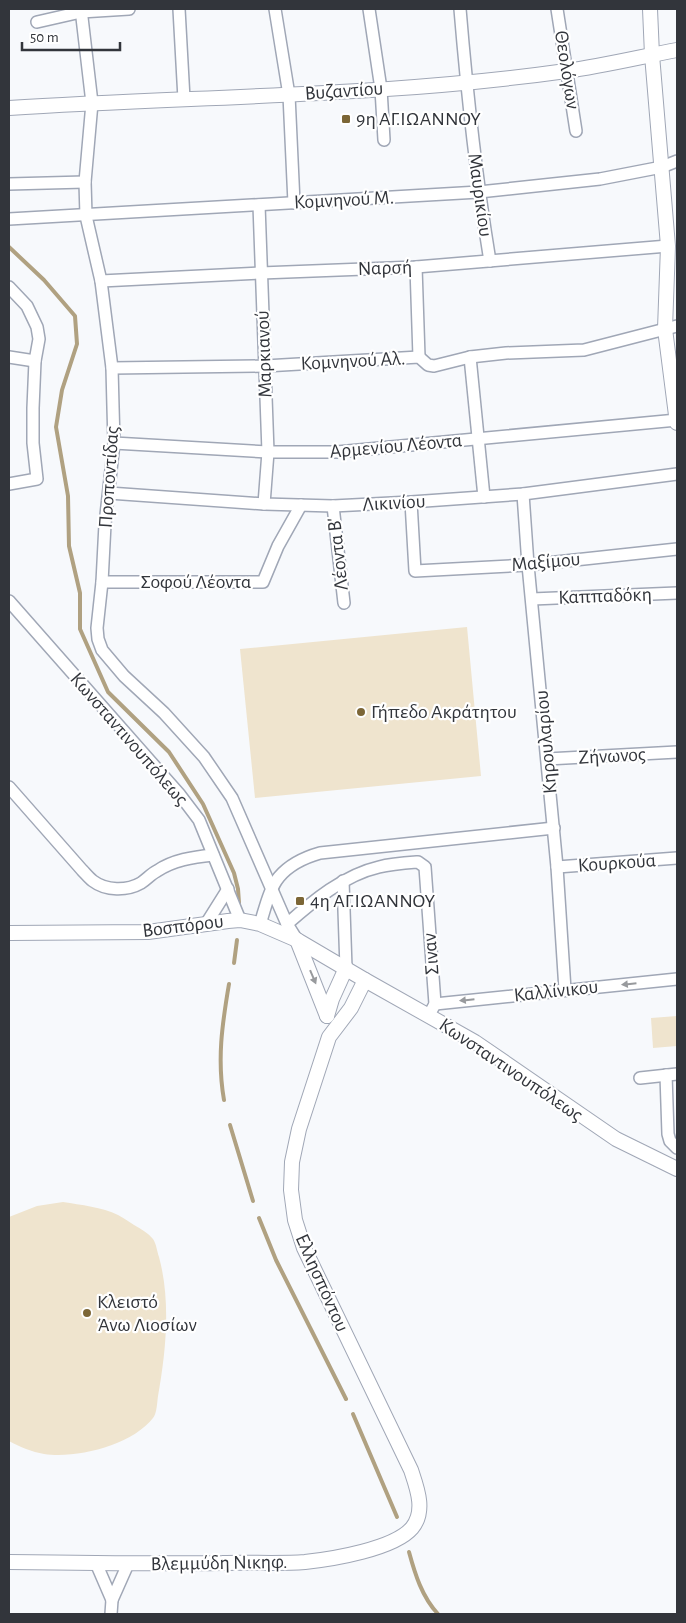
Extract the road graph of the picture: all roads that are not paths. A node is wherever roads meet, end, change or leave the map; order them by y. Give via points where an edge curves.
1 (129, 9) edge
2 (179, 9) edge
3 (275, 9) edge
4 (369, 9) edge
5 (460, 9) edge
6 (557, 9) edge
7 (650, 9) edge
8 (81, 11) edge
9 (37, 22) dead end
10 (677, 50) edge
11 (652, 55) junction
12 (568, 71) junction
13 (466, 83) junction
14 (381, 89) junction
15 (289, 95) junction
16 (184, 99) junction
17 (92, 103) junction
18 (9, 108) edge
19 (576, 131) dead end
20 (384, 140) dead end
21 (677, 161) edge
22 (662, 167) junction
23 (85, 182) junction
24 (9, 184) edge
25 (479, 192) junction
26 (294, 203) junction
27 (259, 205) junction
28 (86, 216) junction
29 (9, 219) edge
30 (668, 246) junction
31 (490, 261) junction
32 (416, 267) junction
33 (261, 273) junction
34 (101, 281) junction
35 (9, 287) edge
36 (671, 327) edge
37 (9, 357) edge
38 (419, 358) junction
39 (470, 358) junction
40 (35, 361) junction
41 (265, 366) junction
42 (112, 368) junction
43 (677, 421) edge
44 (479, 438) junction
45 (114, 443) junction
46 (268, 452) junction
47 (677, 474) edge
48 (9, 484) edge
49 (109, 493) junction
50 (524, 494) junction
51 (484, 497) junction
52 (411, 502) junction
53 (264, 504) junction
54 (301, 505) junction
55 (333, 506) junction
56 (677, 549) edge
57 (528, 564) junction
58 (102, 582) junction
59 (677, 593) edge
60 (532, 599) junction
61 (9, 601) edge
62 (344, 603) dead end
63 (677, 752) edge
64 (547, 759) junction
65 (9, 787) edge
66 (554, 828) junction
67 (213, 855) junction
68 (677, 858) edge
69 (557, 867) junction
70 (343, 881) junction
71 (228, 889) junction
72 (272, 890) junction
73 (240, 920) junction
74 (206, 924) junction
75 (260, 924) junction
76 (287, 924) junction
77 (9, 933) edge
78 (297, 940) junction
79 (346, 968) junction
80 (677, 979) edge
81 (365, 980) junction
82 (565, 990) junction
83 (432, 1009) junction
84 (328, 1016) junction
85 (329, 1036) junction
86 (672, 1075) edge
87 (640, 1078) dead end
88 (677, 1148) edge
89 (677, 1169) edge
90 (418, 1519) joint
91 (9, 1562) edge
92 (96, 1563) junction
93 (128, 1564) junction
94 (112, 1600) junction
95 (111, 1614) edge

1 - 8 street
2 - 16 street
3 - 15 street
4 - 14 street
5 - 13 street, Μαυρικίου
6 - 12 street, Θεολόγων
7 - 11 street
8 - 9 street
8 - 17 street, Προποντίδας
10 - 11 street, Βυζαντίου
11 - 12 street, Βυζαντίου
11 - 22 street
12 - 13 street, Βυζαντίου
12 - 19 street, Θεολόγων
13 - 14 street, Βυζαντίου
13 - 25 street, Μαυρικίου
14 - 15 street, Βυζαντίου
14 - 20 street
15 - 16 street, Βυζαντίου
15 - 26 street
16 - 17 street, Βυζαντίου
17 - 18 street, Βυζαντίου
17 - 23 street, Προποντίδας
21 - 22 street, Κομνηνού Μ.
22 - 25 street, Κομνηνού Μ. via 600,179
22 - 30 street
23 - 24 street
23 - 28 street, Προποντίδας
25 - 26 street, Κομνηνού Μ.
25 - 31 street, Μαυρικίου
26 - 27 street, Κομνηνού Μ.
27 - 28 street, Κομνηνού Μ.
27 - 33 street, Μαρκιανού
28 - 29 street, Κομνηνού Μ.
28 - 34 street, Προποντίδας
30 - 31 street, Ναρσή
30 - 36 street
31 - 32 street, Ναρσή
32 - 33 street, Ναρσή
32 - 38 street
33 - 34 street, Ναρσή
33 - 41 street, Μαρκιανού
34 - 42 street, Προποντίδας
35 - 40 street via 27,306 37,327 39,339
36 - 39 street, Κομνηνού Αλ. via 584,350
36 - 43 street
37 - 40 street
38 - 39 street, Κομνηνού Αλ. via 434,366
38 - 41 street, Κομνηνού Αλ.
39 - 44 street
40 - 48 street via 33,443 38,479
41 - 42 street, Κομνηνού Αλ.
41 - 46 street, Μαρκιανού
42 - 45 street, Προποντίδας
43 - 44 street, Αρμενίου Λέοντα
44 - 46 street, Αρμενίου Λέοντα via 337,452
44 - 51 street
45 - 46 street, Αρμενίου Λέοντα
45 - 49 street, Προποντίδας
46 - 53 street, Μαρκιανού
47 - 50 street, Λικινίου
49 - 53 street, Λικινίου
49 - 58 street, Προποντίδας
50 - 51 street, Λικινίου
50 - 57 street, Κηρουλαρίου
51 - 52 street, Λικινίου
52 - 55 street, Λικινίου
52 - 57 street, Μαξίμου via 415,572
53 - 54 street, Λικινίου
54 - 55 street, Λικινίου
54 - 58 street, Σοφού Λέοντα via 263,582
55 - 62 street, Λέοντα Β'
56 - 57 street, Μαξίμου
57 - 60 street, Κηρουλαρίου
58 - 72 street, Προποντίδας via 97,628 102,650 204,757 232,798
59 - 60 street, Καππαδόκη
60 - 64 street, Κηρουλαρίου
61 - 67 street, Κωνσταντινουπόλεως via 180,795 199,820
63 - 64 street, Ζήνωνος
64 - 66 street, Κηρουλαρίου
65 - 67 street via 82,870 93,881 108,888 140,884 173,863
66 - 69 street, Κηρουλαρίου
66 - 72 street via 320,853 308,856 285,872
67 - 71 street, Κωνσταντινουπόλεως
68 - 69 street, Κουρκούα
69 - 82 street, Κηρουλαρίου
70 - 76 street
70 - 79 street
70 - 83 street, Σιναν via 379,867 418,862 425,867
71 - 73 street, Κωνσταντινουπόλεως
71 - 74 street
72 - 75 street
72 - 76 street, Προποντίδας
73 - 74 street, Βοσπόρου
73 - 75 street, Βοσπόρου
74 - 77 street, Βοσπόρου via 148,932
75 - 78 street, Βοσπόρου
76 - 78 street, Προποντίδας
78 - 79 street, Βοσπόρου
78 -> 84 street
79 - 81 street, Κωνσταντινουπόλεως
79 - 84 street, Ελλησπόντου
80 -> 82 street, Καλλίνικου
81 - 83 street, Κωνσταντινουπόλεως
81 - 85 street, Ελλησπόντου via 352,1008
82 -> 83 street, Καλλίνικου
83 - 89 street, Κωνσταντινουπόλεως via 616,1139
84 - 85 street, Ελλησπόντου
85 - 90 street, Ελλησπόντου via 299,1129 292,1162 295,1220 304,1248 411,1470 420,1505
86 - 87 street
86 - 88 street via 668,1134 670,1142
90 - 93 street, Βλεμμύδη Νικηφ. via 406,1534 391,1542 364,1551 305,1562
91 - 92 street, Βλεμμύδη Νικηφ.
92 - 93 street, Βλεμμύδη Νικηφ.
92 - 94 street
93 - 94 street
94 - 95 street

